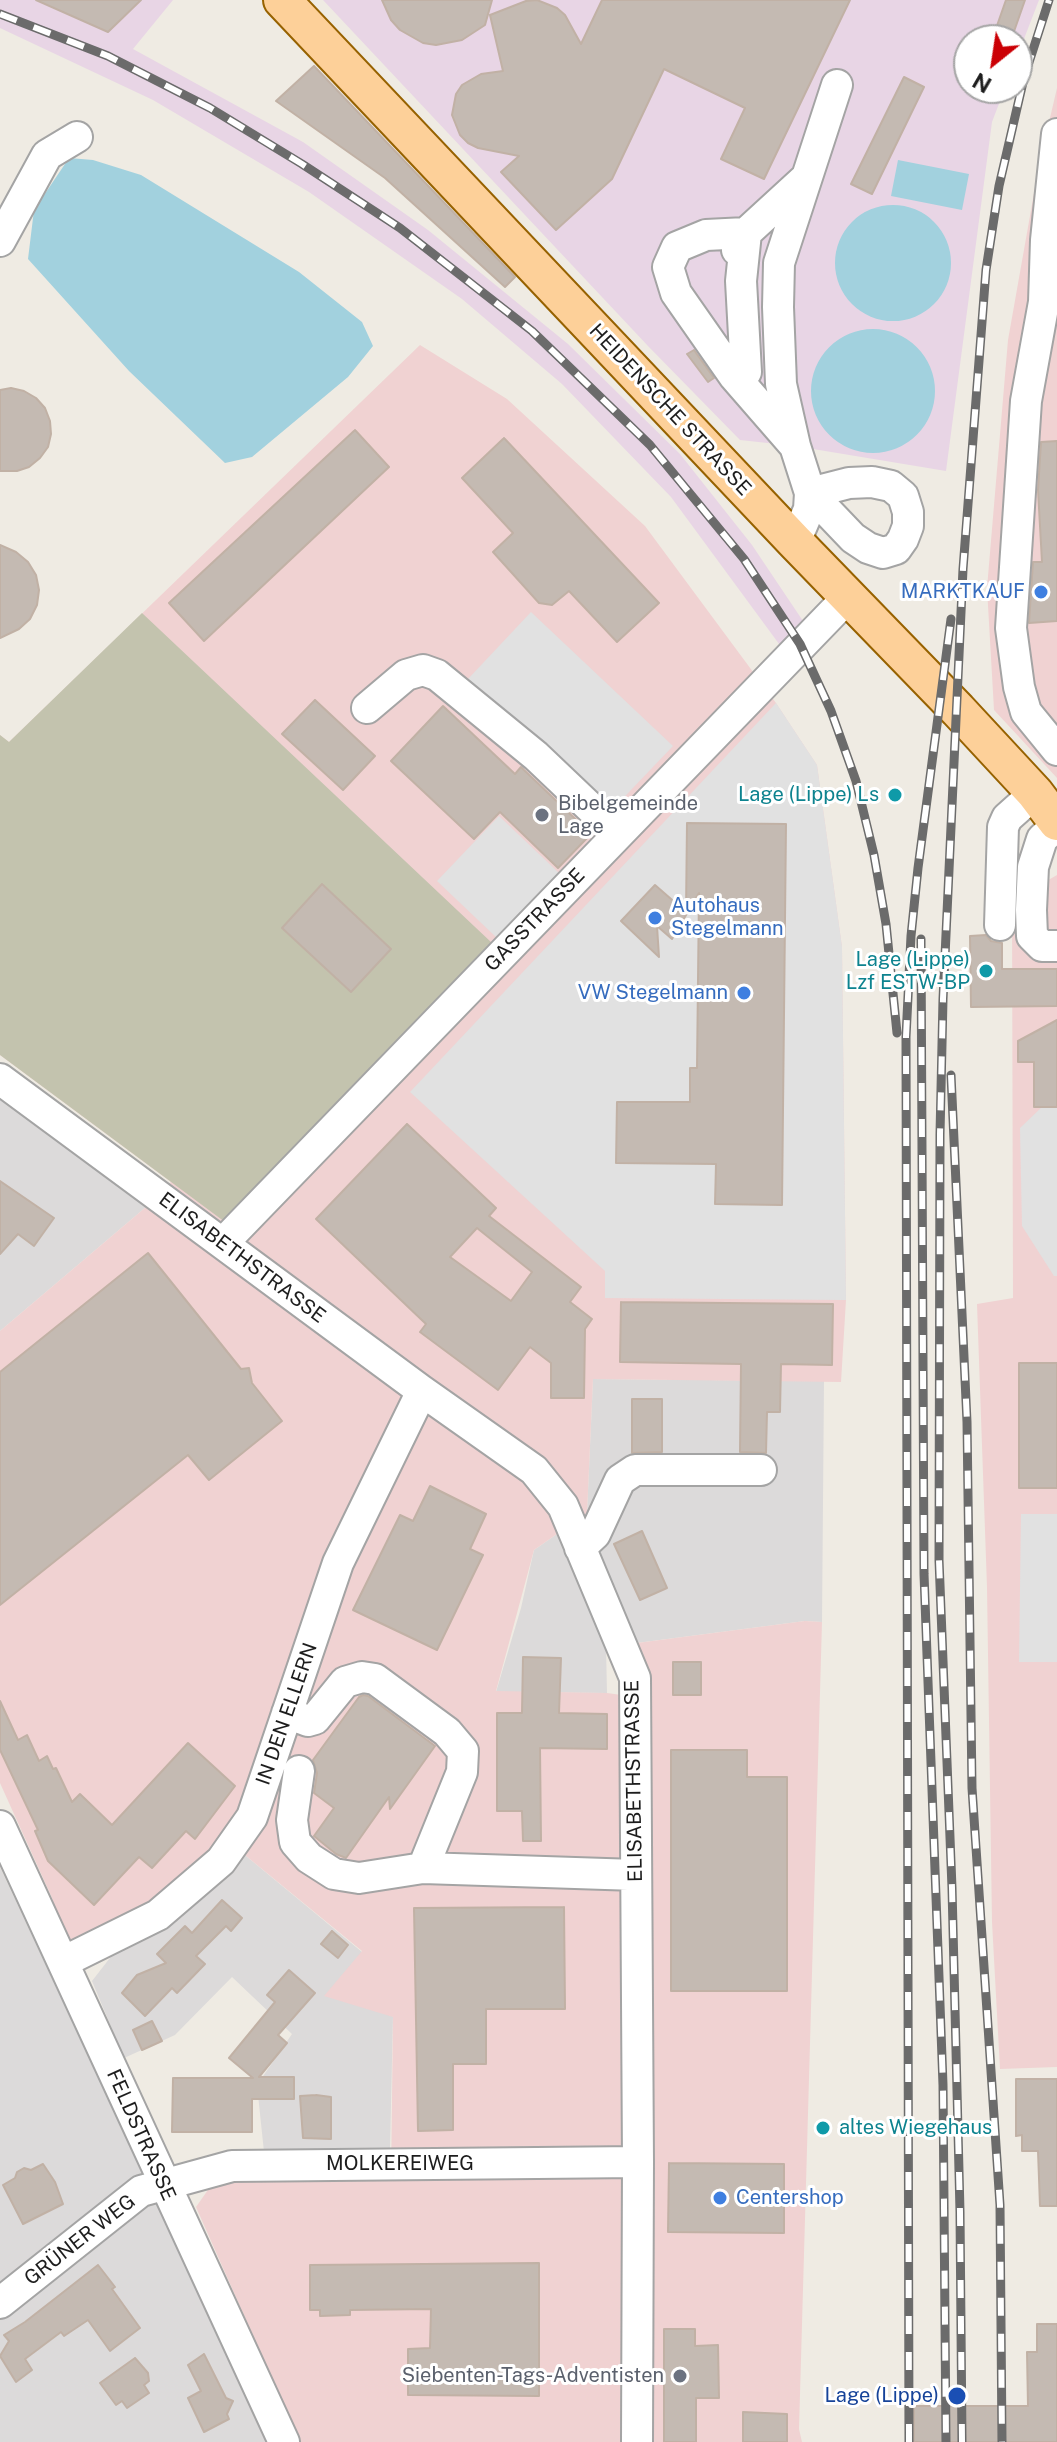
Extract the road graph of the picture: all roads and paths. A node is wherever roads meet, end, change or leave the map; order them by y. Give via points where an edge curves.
1 (282, 0) edge
2 (837, 85) dead end
3 (1057, 134) edge
4 (77, 137) dead end
5 (807, 176) junction
6 (746, 233) junction
7 (0, 241) edge
8 (740, 374) junction
9 (795, 446) junction
10 (795, 542) junction
11 (848, 597) junction
12 (367, 708) dead end
13 (1057, 750) edge
14 (1035, 793) junction
15 (1057, 824) edge
16 (618, 834) junction
17 (1000, 925) dead end
18 (1057, 946) edge
19 (0, 1079) edge
20 (223, 1243) junction
21 (422, 1391) junction
22 (761, 1470) dead end
23 (580, 1548) junction
24 (287, 1713) junction
25 (299, 1771) dead end
26 (0, 1826) edge
27 (423, 1868) junction
28 (636, 1875) junction
29 (63, 1962) junction
30 (638, 2162) junction
31 (163, 2184) junction
32 (0, 2303) edge
33 (284, 2442) edge
34 (637, 2442) edge

1 - 10 main road, HEIDENSCHE STRASSE
2 - 5 street
3 - 13 street via 1044,302 1026,401 1011,628 1026,712
4 - 7 street via 47,155
5 - 6 street
5 - 9 street via 795,298
5 - 9 street via 779,263 781,384
6 - 8 street via 728,275
6 - 8 street via 706,235 677,247 668,267 676,293
8 - 9 street
9 - 10 street via 810,493
10 - 11 main road, HEIDENSCHE STRASSE
11 - 14 main road, HEIDENSCHE STRASSE
11 - 16 street, GASSTRASSE
12 - 16 street via 406,675 423,670 437,675 536,756
14 - 15 main road, HEIDENSCHE STRASSE
14 - 17 street via 1003,827
15 - 18 street via 1042,839 1033,867 1031,910 1032,936 1042,946
16 - 20 street, GASSTRASSE
19 - 20 street, ELISABETHSTRASSE
20 - 21 street, ELISABETHSTRASSE
21 - 23 street, ELISABETHSTRASSE via 534,1470 563,1506
21 - 24 street, IN DEN ELLERN via 338,1563
22 - 23 street via 635,1470 620,1480 595,1534
23 - 28 street, ELISABETHSTRASSE via 635,1678
24 - 27 street via 315,1719 345,1682 362,1677 375,1679 447,1732 463,1751 462,1772
24 - 29 street, IN DEN ELLERN via 252,1817 221,1861 158,1915
25 - 27 street via 292,1831 300,1851 334,1874 353,1878
26 - 29 street, FELDSTRASSE
27 - 28 street
28 - 30 street, ELISABETHSTRASSE
29 - 31 street, FELDSTRASSE
30 - 31 street, MOLKEREIWEG via 232,2166
30 - 34 street, ELISABETHSTRASSE
31 - 32 street, GRÜNER WEG via 141,2191
31 - 33 street, FELDSTRASSE

